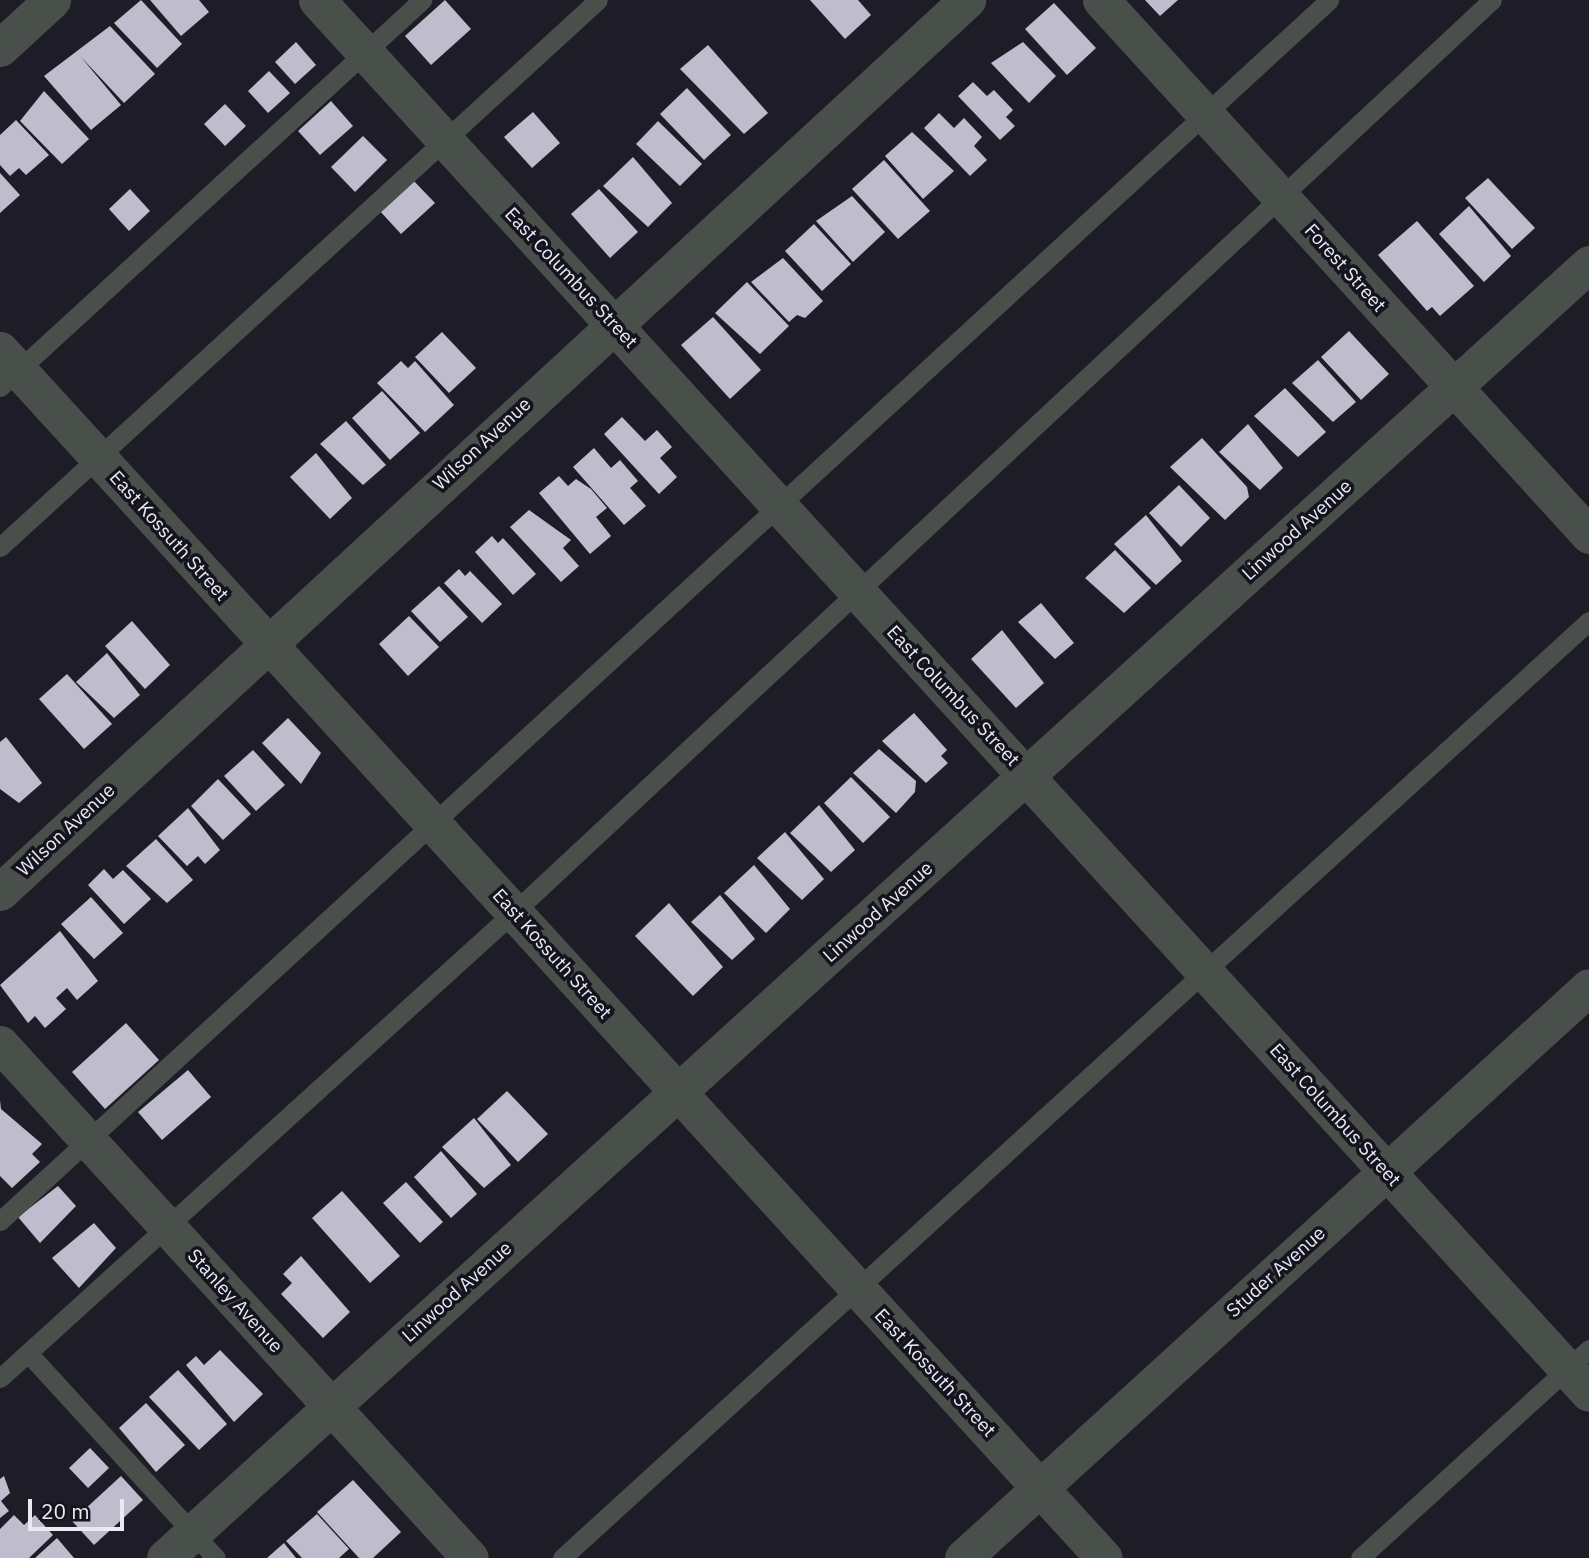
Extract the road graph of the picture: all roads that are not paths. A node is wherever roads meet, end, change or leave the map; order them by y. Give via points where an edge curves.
1 (51, 0) edge
2 (317, 0) edge
3 (422, 0) edge
4 (598, 0) edge
5 (967, 0) edge
6 (1101, 0) edge
7 (1329, 0) edge
8 (1492, 0) edge
9 (0, 48) edge
10 (365, 52) junction
11 (1206, 115) junction
12 (445, 140) junction
13 (1279, 195) junction
14 (1589, 264) edge
15 (613, 323) junction
16 (6, 369) edge
17 (1454, 387) junction
18 (98, 457) junction
19 (775, 502) junction
20 (1589, 535) edge
21 (0, 547) edge
22 (855, 590) junction
23 (1589, 621) edge
24 (267, 642) junction
25 (1027, 777) junction
26 (432, 823) junction
27 (0, 892) edge
28 (514, 912) junction
29 (1205, 972) junction
30 (1589, 987) edge
31 (0, 1044) edge
32 (678, 1092) junction
33 (88, 1140) junction
34 (1387, 1171) junction
35 (0, 1221) edge
36 (167, 1226) junction
37 (858, 1289) junction
38 (28, 1353) junction
39 (1582, 1370) edge
40 (0, 1378) edge
41 (331, 1406) junction
42 (1040, 1488) junction
43 (204, 1545) edge
44 (165, 1558) edge
45 (470, 1558) edge
46 (562, 1558) edge
47 (963, 1558) edge
48 (1104, 1558) edge
49 (1360, 1558) edge

1 - 9 street
2 - 10 street, East Columbus Street
3 - 10 lane
4 - 12 lane
5 - 15 street, Wilson Avenue
6 - 11 street, Forest Street
7 - 11 lane
8 - 13 lane
10 - 12 street, East Columbus Street
10 - 16 lane
11 - 13 street, Forest Street
11 - 19 lane
12 - 15 street, East Columbus Street
12 - 18 lane
13 - 17 street, Forest Street
13 - 22 lane
14 - 17 street, Linwood Avenue
15 - 19 street, East Columbus Street
15 - 24 street, Wilson Avenue
16 - 18 street, East Kossuth Street
17 - 20 street, Forest Street
17 - 25 street, Linwood Avenue
18 - 21 lane
18 - 24 street, East Kossuth Street
19 - 22 street, East Columbus Street
19 - 26 lane
22 - 25 street, East Columbus Street
22 - 28 lane
23 - 29 lane
24 - 26 street, East Kossuth Street
24 - 27 street, Wilson Avenue
25 - 29 street, East Columbus Street
25 - 32 street, Linwood Avenue
26 - 28 street, East Kossuth Street
26 - 33 lane
28 - 32 street, East Kossuth Street
28 - 36 lane
29 - 34 street, East Columbus Street
29 - 37 lane
30 - 34 street, Studer Avenue
31 - 33 street, Stanley Avenue
32 - 37 street, East Kossuth Street
32 - 41 street, Linwood Avenue
33 - 35 lane
33 - 36 street, Stanley Avenue
34 - 39 street, East Columbus Street
34 - 42 street, Studer Avenue
36 - 38 lane
36 - 41 street, Stanley Avenue
37 - 42 street, East Kossuth Street
37 - 46 lane
38 - 40 lane
38 - 43 lane
39 - 49 lane
41 - 43 street, Linwood Avenue
41 - 45 street, Stanley Avenue
42 - 47 street, Studer Avenue
42 - 48 street, East Kossuth Street
43 - 44 street, Linwood Avenue

